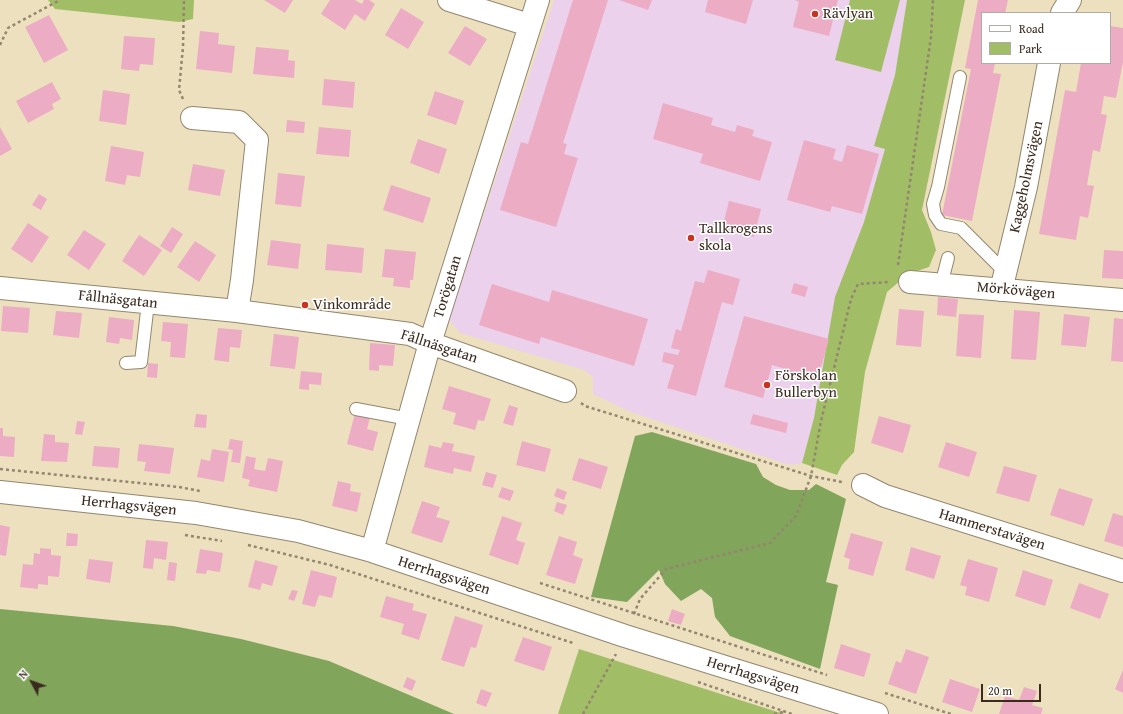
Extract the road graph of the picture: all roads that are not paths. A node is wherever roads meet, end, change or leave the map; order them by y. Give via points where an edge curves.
1 (449, 0) edge
2 (538, 0) edge
3 (1070, 0) edge
4 (1063, 12) edge
5 (529, 25) junction
6 (1049, 64) edge
7 (960, 78) dead end
8 (192, 118) road end
9 (948, 258) dead end
10 (1003, 281) junction
11 (903, 282) road end
12 (941, 284) junction
13 (0, 288) edge
14 (1123, 300) edge
15 (148, 302) junction
16 (237, 311) junction
17 (430, 343) junction
18 (126, 363) dead end
19 (565, 391) road end
20 (356, 409) dead end
21 (409, 419) junction
22 (863, 485) road end
23 (0, 492) edge
24 (372, 551) junction
25 (1123, 571) edge
26 (877, 714) edge

1 - 5 street
2 - 5 street, Torögatan
3 - 4 street
5 - 17 street, Torögatan
6 - 10 street, Kaggeholmsvägen via 1026,187
7 - 10 lane via 933,204 935,215 941,224 961,228
8 - 16 street via 239,122 257,140
9 - 12 lane
10 - 12 street, Mörkövägen
10 - 14 street, Mörkövägen
11 - 12 street, Mörkövägen
13 - 15 street, Fållnäsgatan
15 - 16 street, Fållnäsgatan
15 - 18 lane via 141,362
16 - 17 street, Fållnäsgatan via 410,334
17 - 19 street, Fållnäsgatan
17 - 21 street, Torögatan
20 - 21 lane
21 - 24 street, Torögatan
22 - 25 street, Hammerstavägen via 885,496
23 - 24 street, Herrhagsvägen via 196,513 298,531
24 - 26 street, Herrhagsvägen via 620,645

